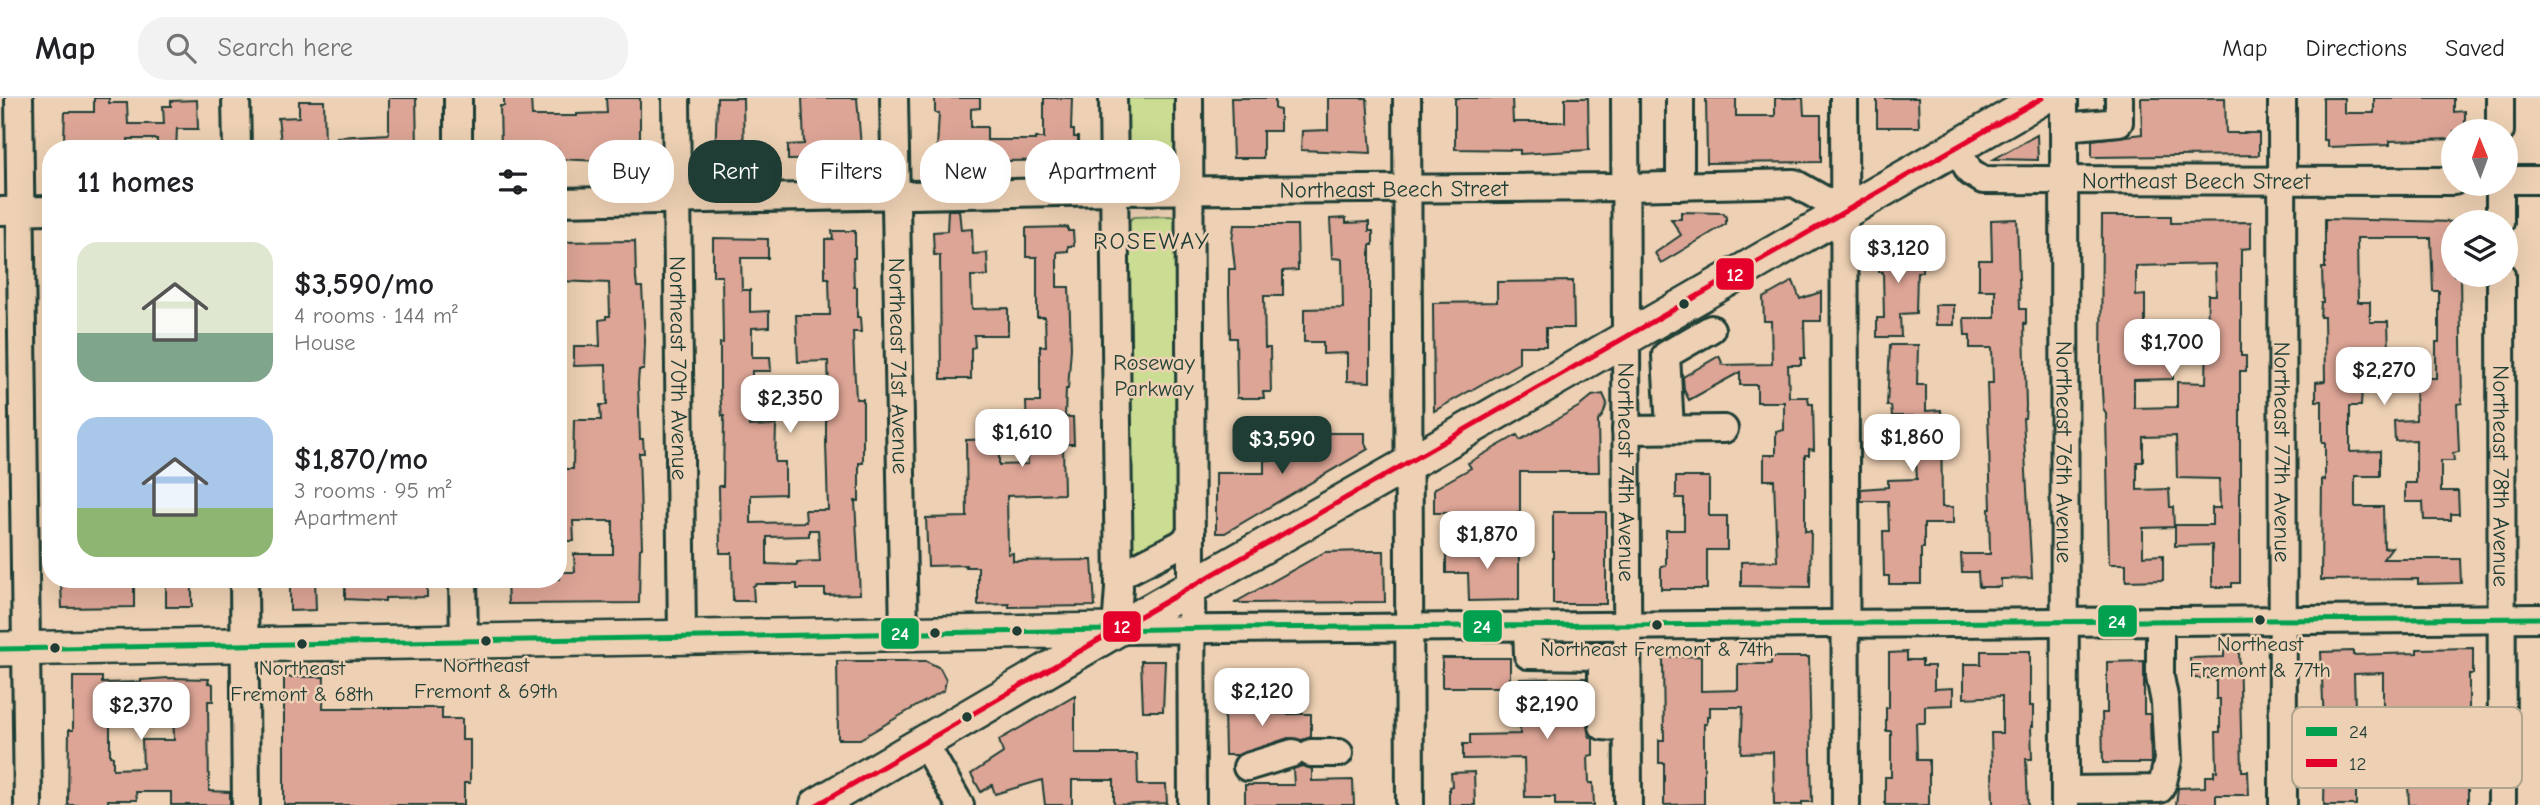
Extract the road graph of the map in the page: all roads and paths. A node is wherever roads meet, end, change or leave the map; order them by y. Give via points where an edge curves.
1 (19, 98) edge
2 (236, 98) edge
3 (458, 98) edge
4 (676, 98) edge
5 (894, 98) edge
6 (1112, 98) edge
7 (1189, 98) edge
8 (1407, 98) edge
9 (1625, 98) edge
10 (1680, 98) edge
11 (1844, 98) edge
12 (2042, 98) edge
13 (2064, 98) edge
14 (2119, 98) edge
15 (2282, 98) edge
16 (2500, 98) edge
17 (2500, 119) edge
18 (2064, 127) junction
19 (237, 140) edge
20 (458, 140) edge
21 (894, 140) edge
22 (1113, 140) edge
23 (1956, 147) junction
24 (2518, 180) edge
25 (2540, 180) edge
26 (2441, 181) edge
27 (2063, 182) junction
28 (2281, 182) junction
29 (1680, 186) junction
30 (1626, 187) junction
31 (1407, 188) junction
32 (1180, 191) edge
33 (1189, 191) junction
34 (1025, 193) edge
35 (906, 196) edge
36 (796, 198) edge
37 (677, 200) junction
38 (567, 202) edge
39 (895, 203) edge
40 (1114, 203) edge
41 (42, 210) edge
42 (10, 211) edge
43 (1844, 211) junction
44 (2501, 287) edge
45 (1711, 329) dead end
46 (1626, 338) junction
47 (1670, 429) junction
48 (1724, 429) dead end
49 (1626, 430) junction
50 (1408, 464) junction
51 (1191, 535) junction
52 (1119, 568) junction
53 (244, 588) edge
54 (463, 588) edge
55 (1189, 589) junction
56 (2502, 618) junction
57 (2540, 618) edge
58 (2160, 621) junction
59 (2282, 621) junction
60 (2064, 622) junction
61 (1846, 624) junction
62 (1626, 625) junction
63 (1527, 626) junction
64 (1409, 628) junction
65 (1192, 629) junction
66 (1116, 630) junction
67 (904, 634) junction
68 (682, 638) junction
69 (464, 642) junction
70 (245, 646) junction
71 (13, 649) edge
72 (1614, 674) junction
73 (2502, 707) edge
74 (924, 743) junction
75 (2065, 798) edge
76 (28, 805) edge
77 (246, 805) edge
78 (817, 805) edge
79 (960, 805) edge
80 (1192, 805) edge
81 (1410, 805) edge
82 (1628, 805) edge
83 (1846, 805) edge
84 (2283, 805) edge

1 - 42 street
2 - 19 street
3 - 20 street
4 - 37 street, Northeast 70th Avenue
5 - 21 street, Northeast 71st Avenue
6 - 22 street
7 - 33 street
8 - 31 street
9 - 30 street, Northeast 74th Avenue
10 - 29 street
11 - 43 street
12 - 23 main road
13 - 18 street, Northeast 76th Avenue
14 - 18 street via 2119,122
15 - 28 street, Northeast 77th Avenue
16 - 17 street
18 - 27 street, Northeast 76th Avenue
23 - 27 street, Northeast Beech Street via 1970,172 1983,180
23 - 43 main road
24 - 25 street
26 - 28 street, Northeast Beech Street
27 - 28 street, Northeast Beech Street
27 - 60 street, Northeast 76th Avenue
28 - 59 street, Northeast 77th Avenue
29 - 30 street, Northeast Beech Street
29 - 43 street, Northeast Beech Street via 1794,183
30 - 31 street, Northeast Beech Street
30 - 46 street, Northeast 74th Avenue
31 - 33 street, Northeast Beech Street
31 - 50 street
32 - 33 street, Northeast Beech Street
33 - 51 street
34 - 35 street, Northeast Beech Street
36 - 37 street, Northeast Beech Street
37 - 38 street, Northeast Beech Street
37 - 68 street, Northeast 70th Avenue
39 - 67 street, Northeast 71st Avenue
40 - 52 street
41 - 42 street
42 - 71 street
43 - 46 main road
43 - 61 street
44 - 56 street, Northeast 78th Avenue
45 - 47 street via 1666,355
46 - 49 street, Northeast 74th Avenue
46 - 50 main road
47 - 48 street
47 - 49 street
49 - 62 street, Northeast 74th Avenue
50 - 55 main road
50 - 64 street
51 - 52 street via 1130,570
51 - 55 street
52 - 66 street
53 - 70 street
54 - 69 street
55 - 65 street
55 - 66 main road
56 - 57 street
56 - 59 street
56 - 73 street, Northeast 78th Avenue
58 - 59 street
58 - 60 street
58 - 75 street via 2168,760 2160,789
59 - 84 street, Northeast 77th Avenue
60 - 61 street
60 - 75 street, Northeast 76th Avenue
61 - 62 street
61 - 83 street
62 - 63 street
62 - 72 street, Northeast 74th Avenue
63 - 64 street
63 - 72 street via 1528,655 1599,656
64 - 65 street
64 - 81 street
65 - 66 street
65 - 80 street
66 - 67 main road
66 - 74 main road
67 - 68 main road
68 - 69 main road
69 - 70 main road
70 - 71 main road
70 - 77 street
71 - 76 street
72 - 82 street, Northeast 74th Avenue via 1627,728
74 - 78 main road
74 - 79 street

